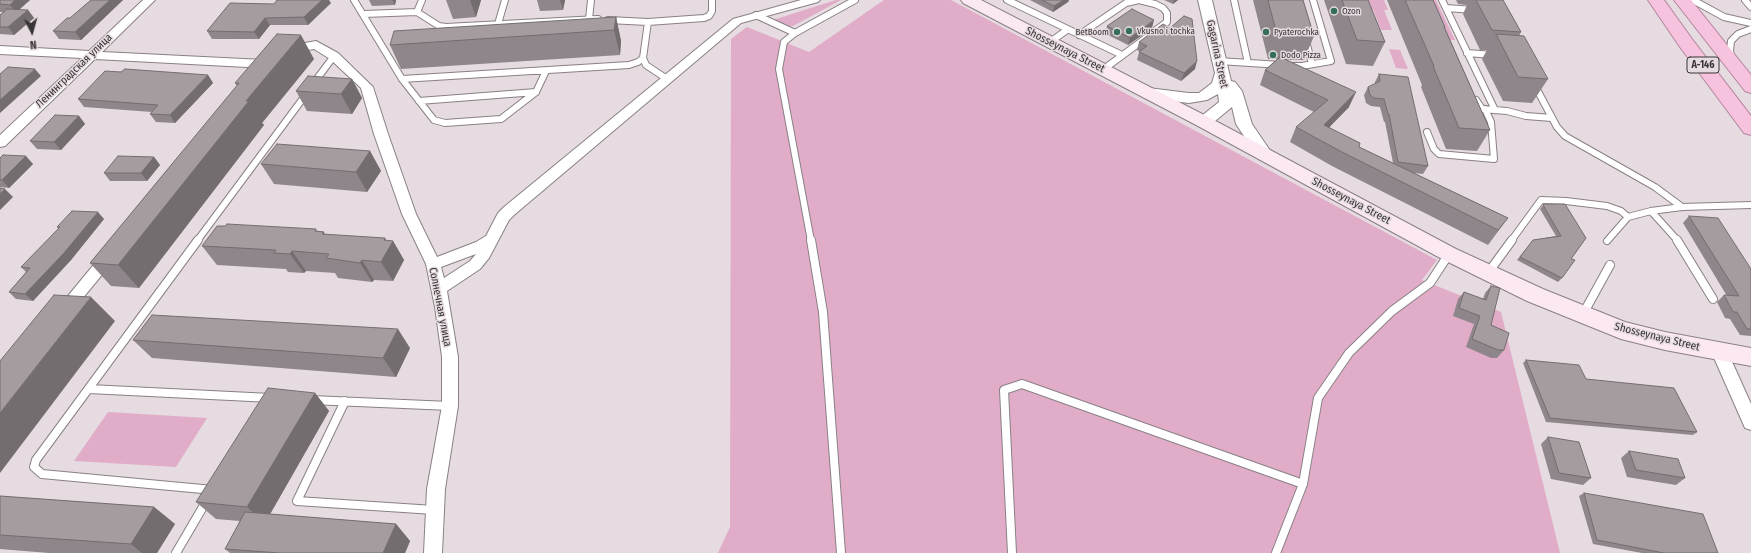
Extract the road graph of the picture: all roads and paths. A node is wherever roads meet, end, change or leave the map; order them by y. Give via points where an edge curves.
1 (149, 0) edge
2 (354, 0) edge
3 (422, 0) edge
4 (505, 0) edge
5 (591, 0) edge
6 (712, 0) edge
7 (814, 0) edge
8 (855, 0) edge
9 (969, 0) edge
10 (1007, 0) edge
11 (1205, 0) edge
12 (1234, 0) edge
13 (1313, 0) edge
14 (1442, 0) edge
15 (1656, 0) edge
16 (1682, 0) edge
17 (1693, 0) edge
18 (1745, 0) edge
19 (1751, 7) edge
20 (1446, 8) junction
21 (1481, 11) edge
22 (417, 12) junction
23 (364, 14) junction
24 (756, 15) junction
25 (589, 19) junction
26 (648, 22) junction
27 (1751, 23) edge
28 (498, 24) junction
29 (1751, 29) edge
30 (1067, 30) junction
31 (795, 33) junction
32 (1079, 35) junction
33 (1304, 36) edge
34 (1050, 42) junction
35 (0, 50) edge
36 (1467, 53) junction
37 (91, 55) junction
38 (1497, 55) dead end
39 (334, 56) junction
40 (1122, 56) junction
41 (643, 58) junction
42 (1248, 63) junction
43 (266, 64) junction
44 (1312, 64) junction
45 (1108, 66) dead end
46 (1735, 66) junction
47 (1221, 67) junction
48 (546, 71) junction
49 (256, 76) edge
50 (1531, 77) edge
51 (402, 79) junction
52 (666, 79) junction
53 (1751, 87) edge
54 (536, 92) junction
55 (1472, 92) edge
56 (1148, 93) junction
57 (419, 101) junction
58 (1485, 109) junction
59 (1495, 110) junction
60 (1552, 118) junction
61 (1204, 122) junction
62 (1751, 129) edge
63 (1427, 132) dead end
64 (0, 143) edge
65 (1265, 155) junction
66 (1751, 205) edge
67 (1682, 207) junction
68 (1651, 211) junction
69 (1628, 217) junction
70 (492, 239) junction
71 (121, 241) edge
72 (1607, 241) dead end
73 (1449, 254) junction
74 (433, 264) junction
75 (1610, 265) dead end
76 (1488, 273) junction
77 (439, 288) junction
78 (1713, 299) dead end
79 (1583, 315) junction
80 (55, 321) edge
81 (1719, 351) junction
82 (1751, 356) edge
83 (89, 389) junction
84 (280, 398) edge
85 (302, 399) edge
86 (346, 401) junction
87 (450, 406) junction
88 (1751, 423) edge
89 (1304, 484) junction
90 (434, 510) junction
91 (176, 553) edge
92 (433, 553) edge
93 (841, 553) edge
94 (1012, 553) edge
95 (1276, 553) edge

1 - 37 street, Ленинградская улица
2 - 23 lane
3 - 22 lane
4 - 28 lane
5 - 25 lane
6 - 26 lane via 712,11 704,18
7 - 24 street
8 - 31 lane
9 - 34 main road, Shosseynaya Street
10 - 30 lane
11 - 47 street, Gagarina Street
12 - 42 lane
13 - 44 lane via 1332,60
14 - 20 lane
15 - 62 highway, А-146
16 - 46 highway, А-146
17 - 27 lane via 1724,17
18 - 19 lane
20 - 21 lane
20 - 36 lane
22 - 23 lane
22 - 28 lane via 439,26
23 - 51 lane
24 - 31 lane
24 - 52 street via 737,21
25 - 26 lane
25 - 28 lane
26 - 41 lane
29 - 46 lane via 1738,34 1731,41 1730,51
30 - 32 lane
30 - 34 lane
31 - 93 lane via 784,42 779,69 823,312
32 - 40 lane
32 - 40 lane via 1126,3 1139,0 1163,8 1168,18 1167,22
33 - 44 lane
34 - 56 main road, Shosseynaya Street
35 - 37 street
36 - 38 lane
36 - 59 lane
37 - 43 street
37 - 64 street, Ленинградская улица
39 - 43 street, Солнечная улица via 316,45 292,49
39 - 74 street, Солнечная улица via 367,87 409,214
39 - 83 lane
40 - 45 lane
41 - 48 lane via 629,65
41 - 52 lane via 646,65
42 - 44 lane via 1295,66
42 - 47 lane
43 - 49 street
46 - 53 highway, А-146
47 - 56 street via 1219,83 1215,89 1202,97
47 - 61 street, Gagarina Street via 1227,103
47 - 65 street via 1234,91 1244,124
48 - 51 lane
48 - 54 lane
50 - 60 lane
51 - 57 lane
52 - 70 street via 509,211 503,217
54 - 57 lane
54 - 57 lane via 501,120 445,123 434,120
55 - 58 lane via 1480,107
56 - 61 main road, Shosseynaya Street
58 - 59 lane
58 - 63 lane via 1491,122 1494,159 1439,154
59 - 60 lane
60 - 67 lane via 1566,136 1655,187
61 - 65 main road, Shosseynaya Street
65 - 73 main road, Shosseynaya Street
66 - 67 lane
67 - 68 lane
68 - 69 lane
68 - 78 lane via 1679,242
69 - 72 lane
69 - 76 lane via 1617,209 1606,206 1541,200
70 - 74 street via 481,246
70 - 77 street via 475,265
71 - 80 street
73 - 76 main road, Shosseynaya Street
73 - 89 lane via 1430,283 1392,311 1350,353 1318,398
74 - 77 street, Солнечная улица
75 - 79 lane
76 - 79 main road, Shosseynaya Street
77 - 87 street, Солнечная улица via 450,357
79 - 81 main road, Shosseynaya Street via 1621,330
81 - 82 main road, Shosseynaya Street
81 - 88 street
83 - 84 lane via 264,401
83 - 91 lane via 36,460 34,467 42,474 215,486
85 - 86 lane
86 - 87 lane
86 - 90 lane via 297,501
87 - 90 street, Солнечная улица
89 - 94 lane via 1022,384 1004,390
89 - 95 lane
90 - 92 street, Солнечная улица

